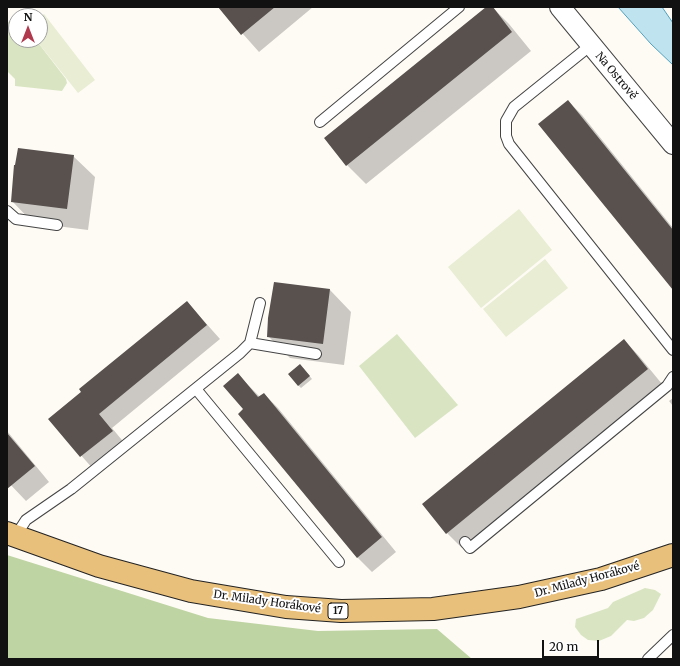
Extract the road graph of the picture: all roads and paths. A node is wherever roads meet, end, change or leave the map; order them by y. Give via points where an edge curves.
1 (459, 7) edge
2 (560, 7) edge
3 (591, 45) junction
4 (320, 122) dead end
5 (673, 144) edge
6 (7, 211) edge
7 (57, 225) dead end
8 (260, 303) dead end
9 (250, 343) junction
10 (673, 350) edge
11 (316, 354) dead end
12 (673, 377) edge
13 (196, 388) junction
14 (11, 535) edge
15 (465, 542) dead end
16 (673, 555) edge
17 (339, 562) dead end
18 (673, 635) edge
19 (648, 659) edge

1 - 4 lane
2 - 3 street, Na Ostrově
3 - 5 street, Na Ostrově
3 - 10 lane via 514,107 506,121 506,136 509,144
6 - 7 lane via 16,219
8 - 9 lane
9 - 11 lane
9 - 13 lane
12 - 15 lane via 667,386 470,548
13 - 14 lane via 71,489 26,520
13 - 17 lane
14 - 16 main road, Dr. Milady Horákové / 17 via 99,566 191,591 286,607 347,612 433,609 519,597 601,579
18 - 19 lane

